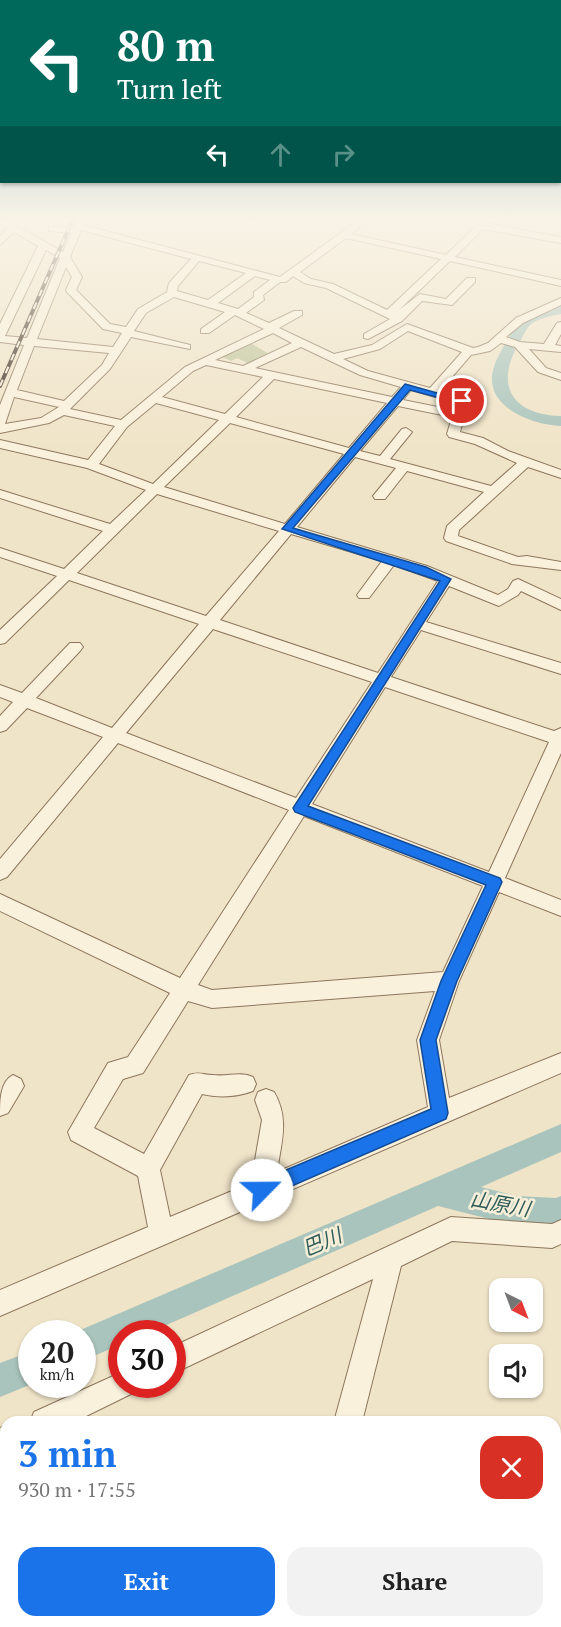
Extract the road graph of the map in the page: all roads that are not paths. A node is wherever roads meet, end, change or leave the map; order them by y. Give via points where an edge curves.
1 (24, 297) edge
2 (33, 297) edge
3 (78, 297) edge
4 (166, 297) edge
5 (186, 297) edge
6 (220, 297) edge
7 (259, 297) edge
8 (349, 297) edge
9 (407, 297) edge
10 (454, 297) edge
11 (561, 300) edge
12 (210, 304) junction
13 (236, 312) junction
14 (298, 313) dead end
15 (17, 316) edge
16 (561, 326) edge
17 (272, 328) junction
18 (205, 331) dead end
19 (129, 332) junction
20 (368, 336) dead end
21 (0, 337) edge
22 (31, 342) junction
23 (302, 342) junction
24 (510, 342) junction
25 (186, 347) dead end
26 (548, 347) junction
27 (561, 349) edge
28 (118, 351) junction
29 (471, 351) junction
30 (333, 358) junction
31 (204, 361) junction
32 (243, 370) junction
33 (271, 376) junction
34 (0, 377) edge
35 (561, 377) edge
36 (15, 380) junction
37 (408, 386) junction
38 (10, 392) junction
39 (432, 393) junction
40 (155, 399) junction
41 (394, 402) junction
42 (65, 408) junction
43 (458, 415) junction
44 (227, 418) junction
45 (0, 423) edge
46 (123, 424) junction
47 (0, 429) edge
48 (406, 432) dead end
49 (0, 444) edge
50 (351, 452) junction
51 (383, 460) junction
52 (525, 462) junction
53 (91, 465) junction
54 (405, 466) junction
55 (561, 474) edge
56 (155, 489) junction
57 (494, 491) junction
58 (0, 494) edge
59 (380, 496) dead end
60 (287, 529) junction
61 (115, 530) junction
62 (0, 552) edge
63 (390, 560) junction
64 (517, 561) junction
65 (560, 565) edge
66 (67, 574) junction
67 (446, 579) junction
68 (518, 584) junction
69 (364, 595) dead end
70 (561, 605) edge
71 (210, 621) junction
72 (417, 624) junction
73 (0, 639) edge
74 (75, 647) dead end
75 (561, 669) edge
76 (382, 680) junction
77 (0, 691) edge
78 (24, 700) junction
79 (0, 726) edge
80 (115, 735) junction
81 (560, 737) edge
82 (300, 808) junction
83 (0, 872) edge
84 (494, 882) junction
85 (0, 902) edge
86 (561, 909) edge
87 (449, 981) junction
88 (184, 990) junction
89 (561, 1064) edge
90 (245, 1084) dead end
91 (13, 1086) dead end
92 (266, 1100) dead end
93 (0, 1105) edge
94 (440, 1113) junction
95 (148, 1170) junction
96 (262, 1190) junction
97 (561, 1232) edge
98 (161, 1233) junction
99 (391, 1256) junction
100 (0, 1303) edge
101 (186, 1354) edge
102 (108, 1395) edge
103 (83, 1412) edge
104 (67, 1416) edge
105 (350, 1416) edge

1 - 15 street
2 - 15 street
3 - 19 street via 107,327
4 - 19 street via 142,311
5 - 12 street
6 - 12 street
7 - 13 street
8 - 20 street via 398,319
9 - 10 street via 392,311 402,315 420,297 448,303
11 - 24 street via 511,326
12 - 13 street
13 - 17 street
13 - 18 street
14 - 17 street
15 - 21 street
15 - 22 street
16 - 26 street
17 - 23 street
17 - 31 street
19 - 25 street
19 - 28 street
21 - 22 street
22 - 28 street
22 - 36 street
23 - 30 street
23 - 32 street
24 - 26 street
24 - 29 street
24 - 35 street via 542,370
26 - 27 street
28 - 42 street
29 - 30 street via 407,327 376,347
29 - 39 street
30 - 37 street via 364,373
31 - 32 street
31 - 40 street
32 - 33 street
33 - 41 street
33 - 44 street
34 - 36 street
36 - 38 street
37 - 39 street
37 - 41 street
38 - 42 street
38 - 45 street
39 - 43 street via 462,401
40 - 44 street
40 - 46 street
41 - 43 street
41 - 50 street
42 - 46 street
42 - 47 street via 45,422
43 - 52 street via 453,434
44 - 50 street
44 - 56 street
46 - 53 street
48 - 51 street
49 - 53 street
50 - 51 street
50 - 60 street
51 - 54 street
52 - 55 street
52 - 57 street
53 - 56 street
54 - 57 street
54 - 59 street
56 - 60 street
56 - 61 street
57 - 64 street via 452,530 451,538
58 - 61 street
60 - 63 street
60 - 71 street
61 - 66 street
62 - 66 street
63 - 67 street
63 - 69 street
64 - 65 street
64 - 68 street via 521,570
66 - 71 street
66 - 73 street
67 - 68 street via 499,601
67 - 72 street
68 - 70 street
71 - 76 street
71 - 80 street
72 - 75 street
72 - 76 street
74 - 78 street
76 - 81 street
76 - 82 street
77 - 78 street
78 - 79 street
78 - 80 street
80 - 82 street
80 - 83 street
81 - 84 street
82 - 84 street
82 - 88 street
84 - 86 street
84 - 87 street
85 - 88 street
87 - 88 street via 212,999
87 - 94 street via 428,1040
88 - 95 street via 135,1066 116,1070 79,1132
89 - 94 street
90 - 95 street via 213,1086 197,1082
91 - 93 street
92 - 96 street via 273,1120
94 - 96 street
95 - 98 street
96 - 98 street
97 - 99 street via 552,1236 451,1229
98 - 100 street
99 - 101 street
99 - 105 street
102 - 103 street
103 - 104 street

